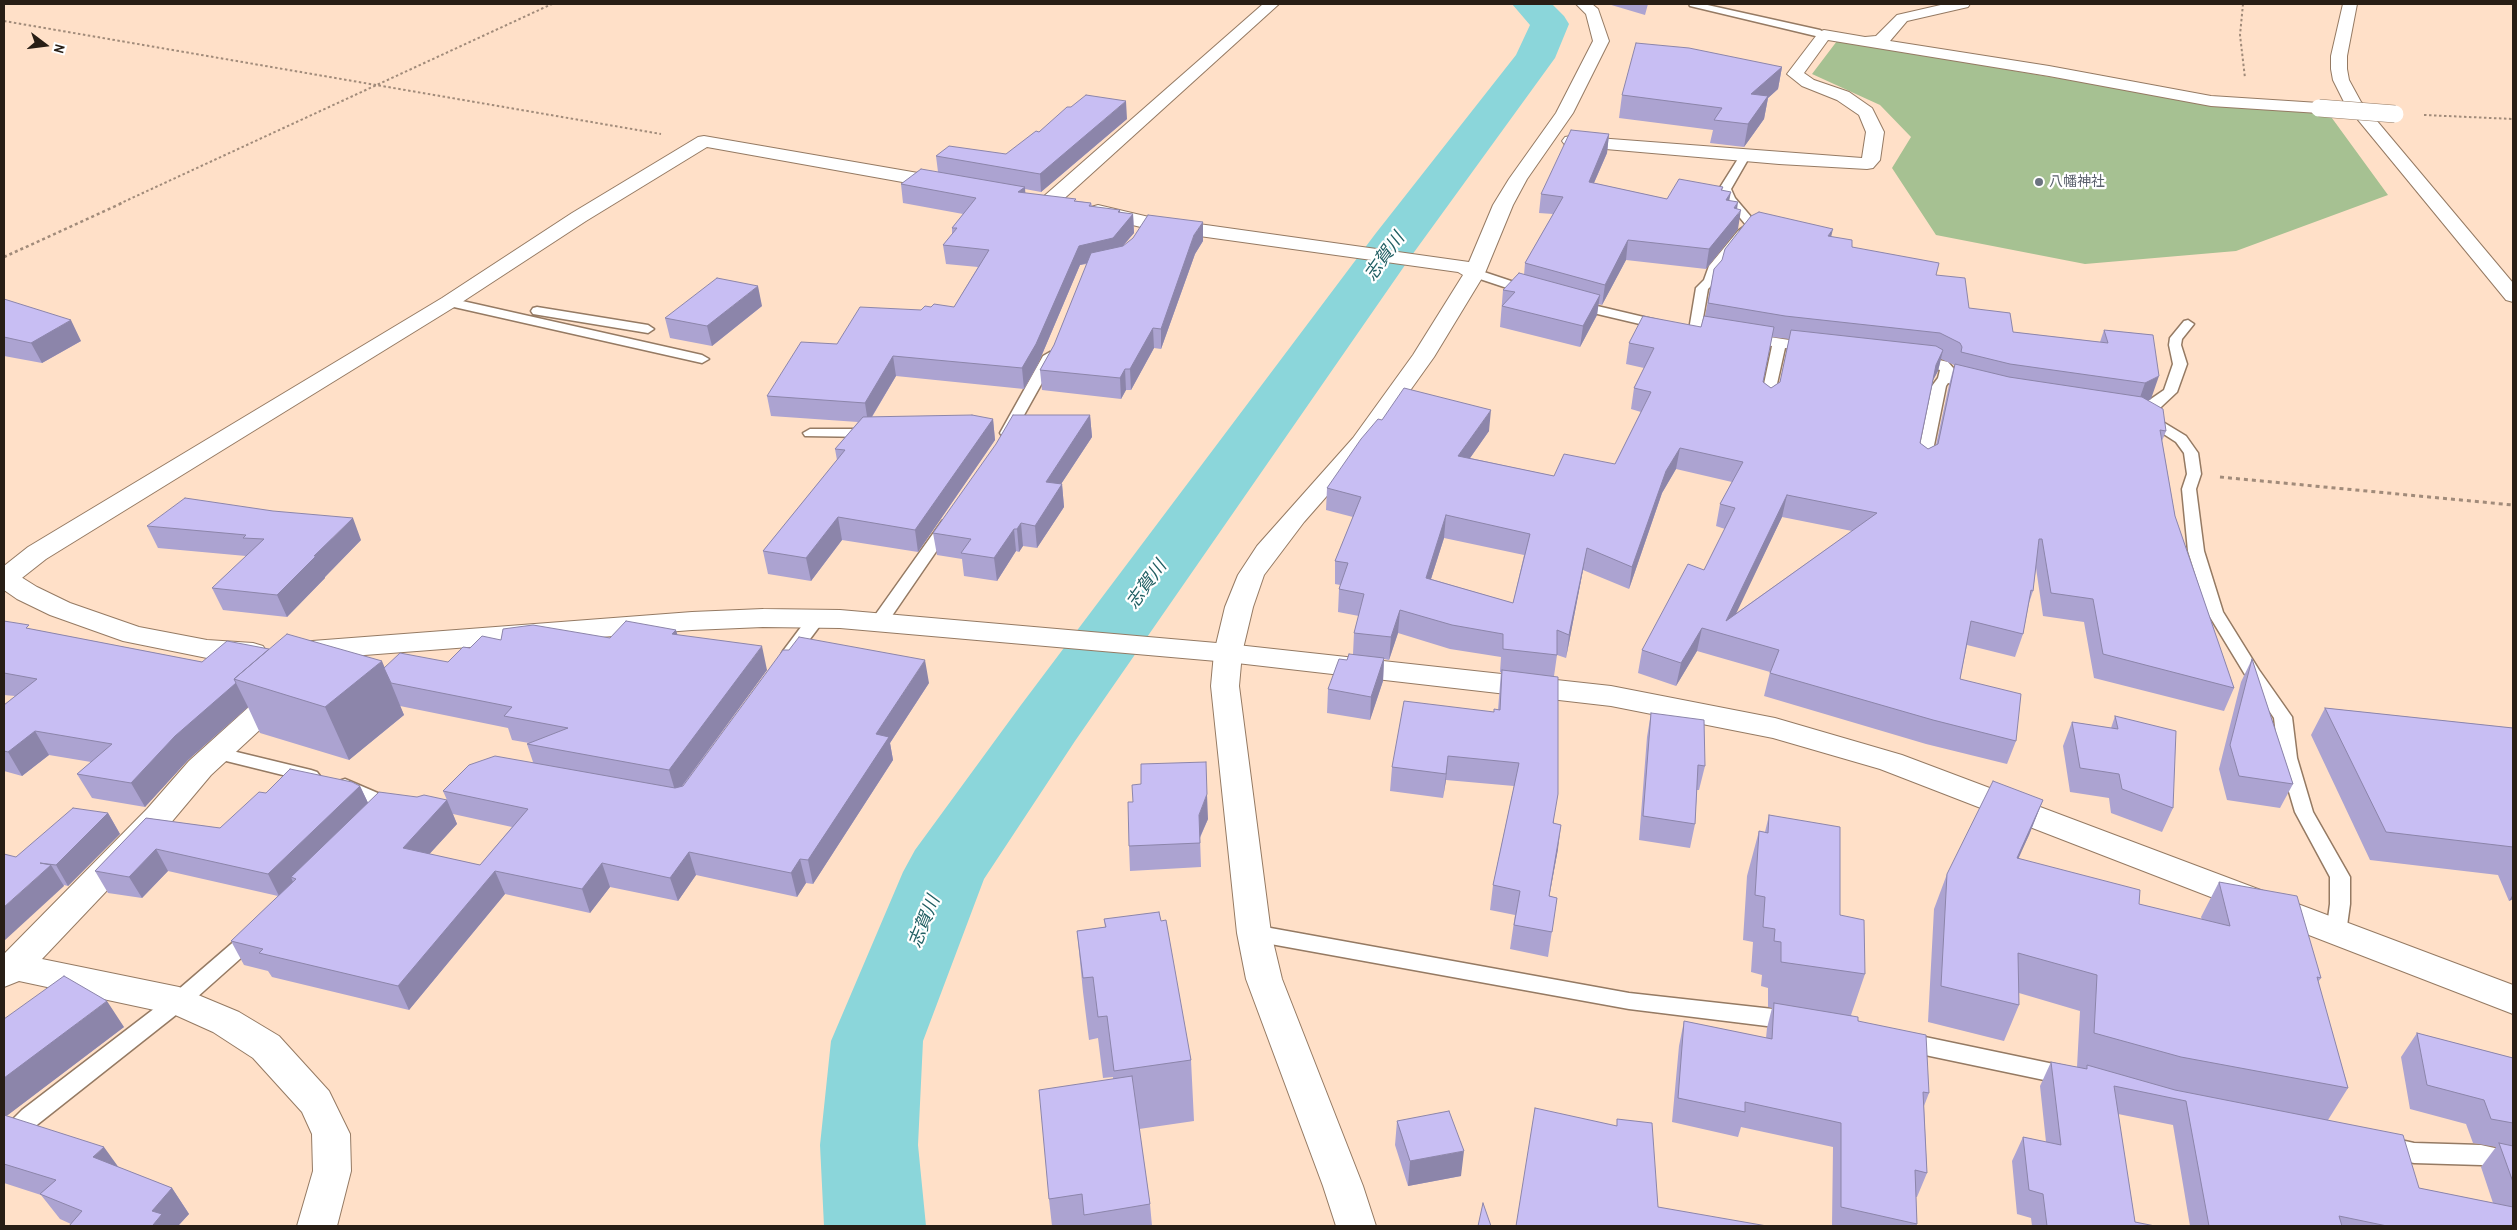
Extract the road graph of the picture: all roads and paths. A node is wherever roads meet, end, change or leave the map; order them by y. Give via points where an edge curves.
1 (552, 4) edge
2 (1272, 4) edge
3 (1583, 4) edge
4 (1693, 4) edge
5 (1963, 4) edge
6 (2242, 4) edge
7 (2350, 4) edge
8 (4, 21) edge
9 (1824, 35) junction
10 (1867, 41) junction
11 (375, 85) junction
12 (2250, 104) junction
13 (2395, 114) joint
14 (2513, 119) edge
15 (1546, 139) junction
16 (704, 141) junction
17 (1746, 156) junction
18 (963, 187) edge
19 (1031, 198) edge
20 (1050, 201) junction
21 (4, 257) edge
22 (1469, 270) junction
23 (1545, 296) edge
24 (2513, 296) edge
25 (455, 297) junction
26 (1564, 301) edge
27 (2188, 324) dead end
28 (1683, 328) junction
29 (648, 329) dead end
30 (1714, 332) edge
31 (1733, 335) edge
32 (1056, 343) edge
33 (1779, 344) junction
34 (1827, 349) edge
35 (1904, 357) edge
36 (702, 359) dead end
37 (1945, 378) junction
38 (1984, 387) edge
39 (1767, 403) edge
40 (2121, 410) edge
41 (2139, 412) junction
42 (888, 432) edge
43 (810, 433) dead end
44 (991, 434) edge
45 (1923, 465) edge
46 (2194, 474) junction
47 (2513, 505) edge
48 (956, 512) edge
49 (4, 579) edge
50 (816, 619) junction
51 (878, 622) junction
52 (333, 649) junction
53 (1228, 654) junction
54 (781, 667) edge
55 (216, 753) junction
56 (366, 826) edge
57 (263, 926) edge
58 (1254, 933) junction
59 (2336, 934) junction
60 (9, 970) edge
61 (2513, 1000) edge
62 (179, 1001) junction
63 (1809, 1023) edge
64 (1882, 1037) edge
65 (2086, 1082) edge
66 (4, 1142) edge
67 (2365, 1143) edge
68 (2513, 1162) edge
69 (317, 1226) edge
70 (1356, 1226) edge

1 - 11 path
2 - 20 street
3 - 15 street via 1593,12 1601,41 1564,113
4 - 9 lane
5 - 10 street via 1902,18 1887,36
6 - 12 path via 2241,54
7 - 24 street via 2339,56 2340,75 2347,92 2368,123
8 - 11 path
9 - 10 street
9 - 17 street via 1795,74 1808,83 1843,96 1866,112 1875,132 1871,160 1867,164 1856,164
10 - 12 street via 2171,95
11 - 16 path
11 - 21 path
12 - 13 street, bridge
13 - 14 path
15 - 17 street
15 - 22 street via 1503,205
16 - 18 street
16 - 25 street
17 - 28 lane via 1725,189 1752,225 1713,268 1710,281 1702,288
19 - 20 street
20 - 22 street via 1074,206 1144,231 1311,247
22 - 23 lane
22 - 53 street via 1423,357 1388,406 1256,567 1239,607
25 - 29 lane
25 - 36 lane
25 - 49 street via 38,553
26 - 28 lane via 1639,321
27 - 41 lane via 2176,338 2180,364 2170,392
28 - 30 lane
31 - 33 lane
32 - 44 lane via 1004,440
33 - 34 lane
33 - 39 lane
35 - 37 lane via 1943,365 1947,369
37 - 38 lane
37 - 45 lane via 1939,386
40 - 41 lane
41 - 46 lane via 2188,446
42 - 43 lane
46 - 47 path
46 - 59 lane via 2188,489 2196,551 2215,612 2283,717 2288,758 2304,812 2340,878
48 - 51 lane
49 - 52 street via 27,593 96,623 160,640 246,652
50 - 51 street
50 - 52 street via 763,618 627,625
50 - 54 lane
51 - 53 street
52 - 55 street
53 - 58 street via 1225,686
53 - 59 street via 1611,696 1775,728 1891,762
55 - 56 lane via 347,786 393,807
55 - 60 street
57 - 62 lane
58 - 63 lane via 1629,1001
58 - 70 street via 1264,979
59 - 61 street
60 - 62 street
62 - 66 lane via 30,1117
62 - 69 street via 226,1022 266,1048 316,1102 331,1134 332,1170
64 - 65 lane via 2048,1071
67 - 68 lane via 2414,1153 2481,1156

